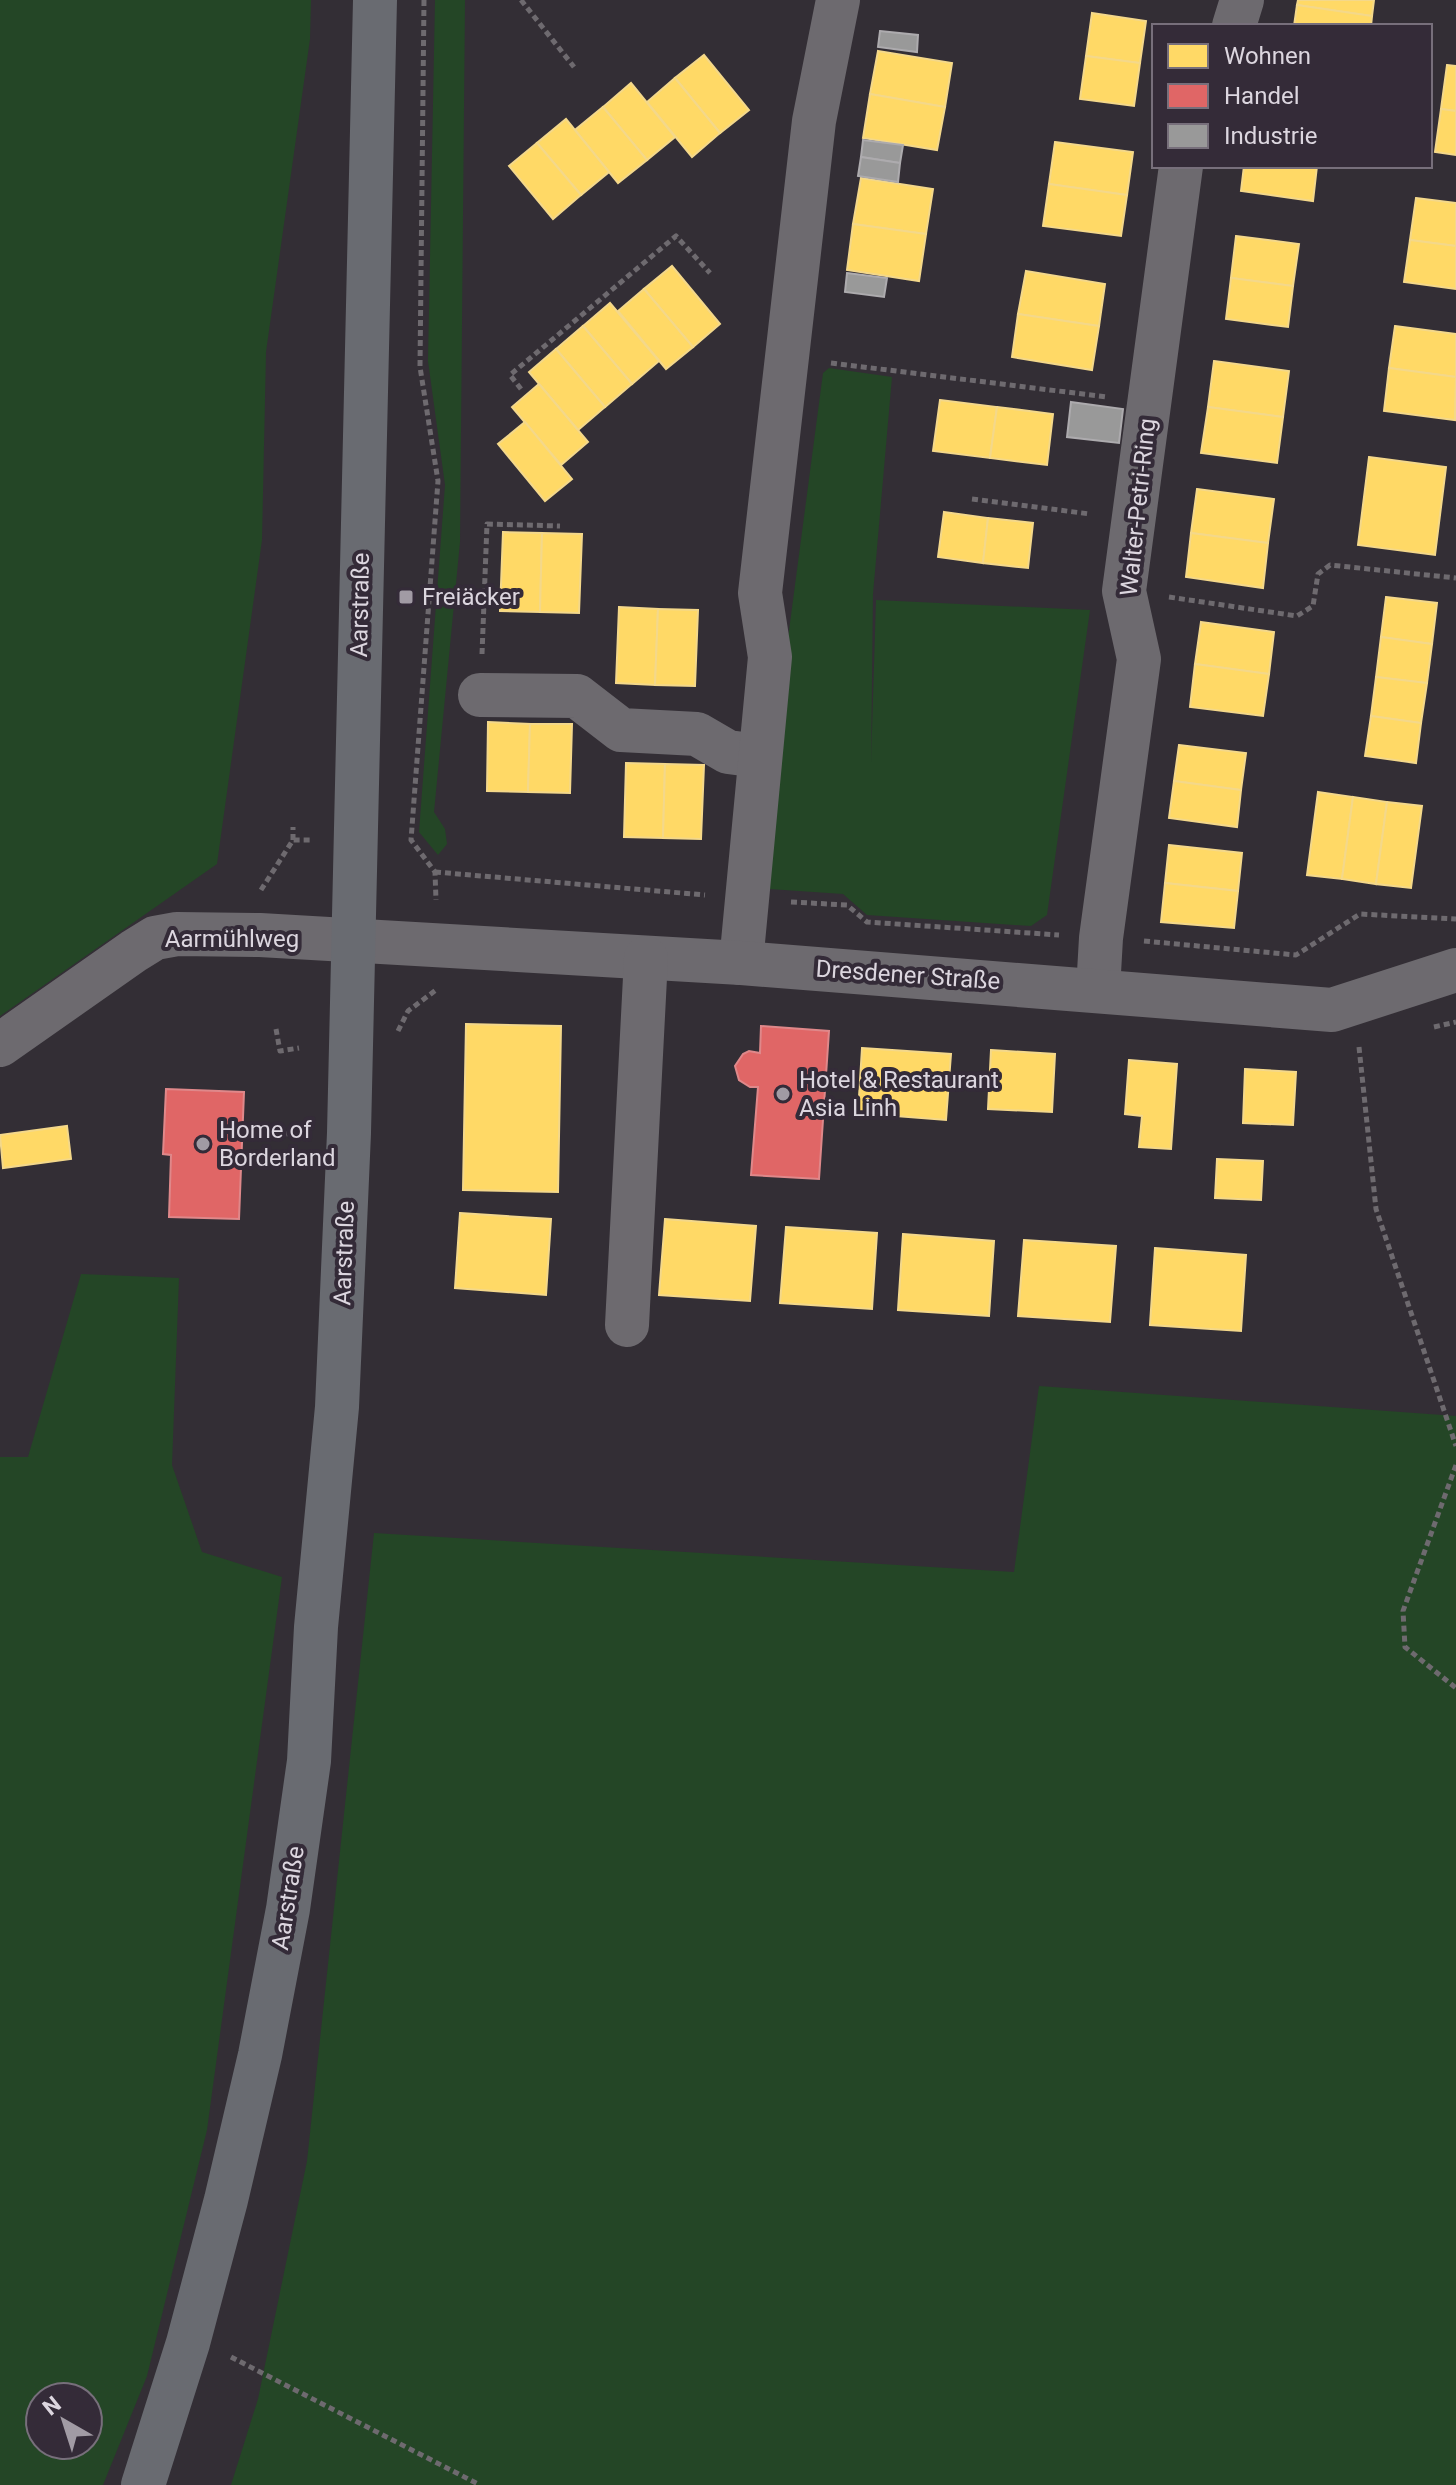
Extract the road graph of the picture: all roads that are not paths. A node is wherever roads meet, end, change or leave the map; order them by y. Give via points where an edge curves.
1 (375, 0) edge
2 (838, 0) edge
3 (1242, 0) edge
4 (1235, 24) edge
5 (1181, 168) edge
6 (480, 695) road end
7 (759, 756) junction
8 (353, 942) junction
9 (646, 958) junction
10 (741, 963) junction
11 (1456, 970) edge
12 (1098, 990) junction
13 (0, 1045) edge
14 (627, 1325) dead end
15 (143, 2485) edge

1 - 8 main road, Aarstraße
2 - 7 street via 814,121 760,593 770,657
3 - 4 street
5 - 12 street, Walter-Petri-Ring via 1124,591 1139,659
6 - 7 street via 577,696 621,730 697,734 728,752
7 - 10 street
8 - 9 street, Dresdener Straße
8 - 13 street, Aarmühlweg via 260,935 155,938
8 - 15 main road, Aarstraße via 337,1407 309,1761 260,2055 188,2343
9 - 10 street, Dresdener Straße
9 - 14 street
10 - 12 street, Dresdener Straße
11 - 12 street, Dresdener Straße via 1332,1010

